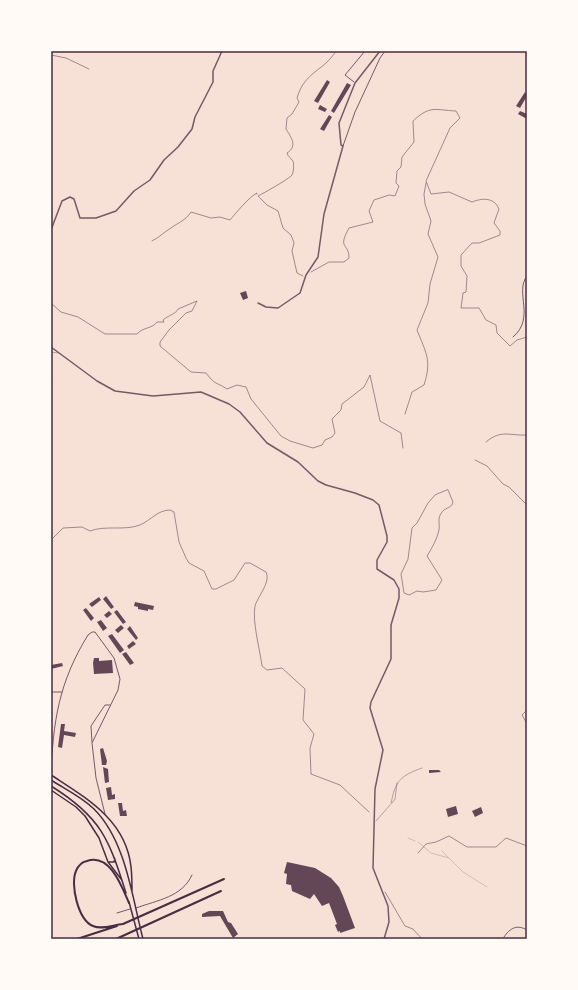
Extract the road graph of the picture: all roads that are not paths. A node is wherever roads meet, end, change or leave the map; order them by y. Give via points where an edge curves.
1 (222, 51) edge
2 (365, 51) edge
3 (380, 51) edge
4 (385, 51) edge
5 (355, 83) junction
6 (343, 146) junction
7 (51, 230) edge
8 (527, 276) edge
9 (258, 303) dead end
10 (513, 337) dead end
11 (51, 347) edge
12 (51, 352) edge
13 (59, 353) junction
14 (51, 378) edge
15 (51, 383) edge
16 (51, 692) edge
17 (62, 692) junction
18 (111, 705) junction
19 (92, 743) junction
20 (51, 760) edge
21 (422, 768) dead end
22 (51, 775) edge
23 (51, 780) edge
24 (51, 786) edge
25 (51, 790) edge
26 (105, 814) junction
27 (374, 820) junction
28 (115, 859) junction
29 (108, 862) junction
30 (124, 866) junction
31 (131, 866) junction
32 (192, 875) dead end
33 (224, 879) dead end
34 (123, 883) junction
35 (221, 891) dead end
36 (132, 895) junction
37 (129, 902) junction
38 (135, 908) junction
39 (131, 909) junction
40 (117, 913) dead end
41 (123, 924) junction
42 (527, 930) edge
43 (504, 937) dead end
44 (77, 939) edge
45 (116, 939) edge
46 (139, 939) edge
47 (143, 939) edge
48 (384, 939) edge

1 - 7 street via 213,70 213,82 195,117 192,129 150,180 134,191 116,211 96,218 80,218 74,199 65,198
2 - 5 street via 345,75
3 - 5 street
4 - 6 street via 355,112
5 - 6 street via 339,123
6 - 9 street via 324,214 318,257 306,275 300,293 278,308
8 - 10 street via 524,279 522,295 525,307 523,326
11 - 13 street
12 - 13 lane
13 - 27 street via 115,391 153,396 201,392 229,404 240,412 267,443 298,462 318,481 368,497 379,505 387,542 377,560 377,569 394,580 399,589 399,598 391,625 391,659 371,702 372,716 383,750 375,789
14 - 15 lane
16 - 17 street
17 - 18 street via 72,662 88,636 95,632 117,665 120,684
17 - 20 street
18 - 19 street
18 - 19 street via 105,705 91,726
19 - 26 street via 96,778
20 - 22 street
21 - 27 lane via 405,774 398,782 391,804 377,821
22 - 26 main road
23 - 30 main road via 83,801 100,816 116,841
24 - 28 main road via 90,815 104,834
25 - 29 main road via 85,816 99,838
26 - 31 main road via 120,835
27 - 48 street via 373,868 388,906 389,922
28 - 29 main road via 114,862
28 - 34 main road
29 - 34 main road
30 - 31 main road via 128,869
30 - 36 main road
31 - 36 main road
32 - 38 street via 188,884 177,894
33 - 41 highway
34 - 37 main road
35 - 45 highway
36 - 38 main road
37 - 39 main road
37 - 41 highway via 110,868 94,860 82,863 74,876 80,914 91,925 103,928
38 - 47 main road
39 - 40 street
39 - 46 main road
41 - 44 highway
42 - 43 street via 515,927

